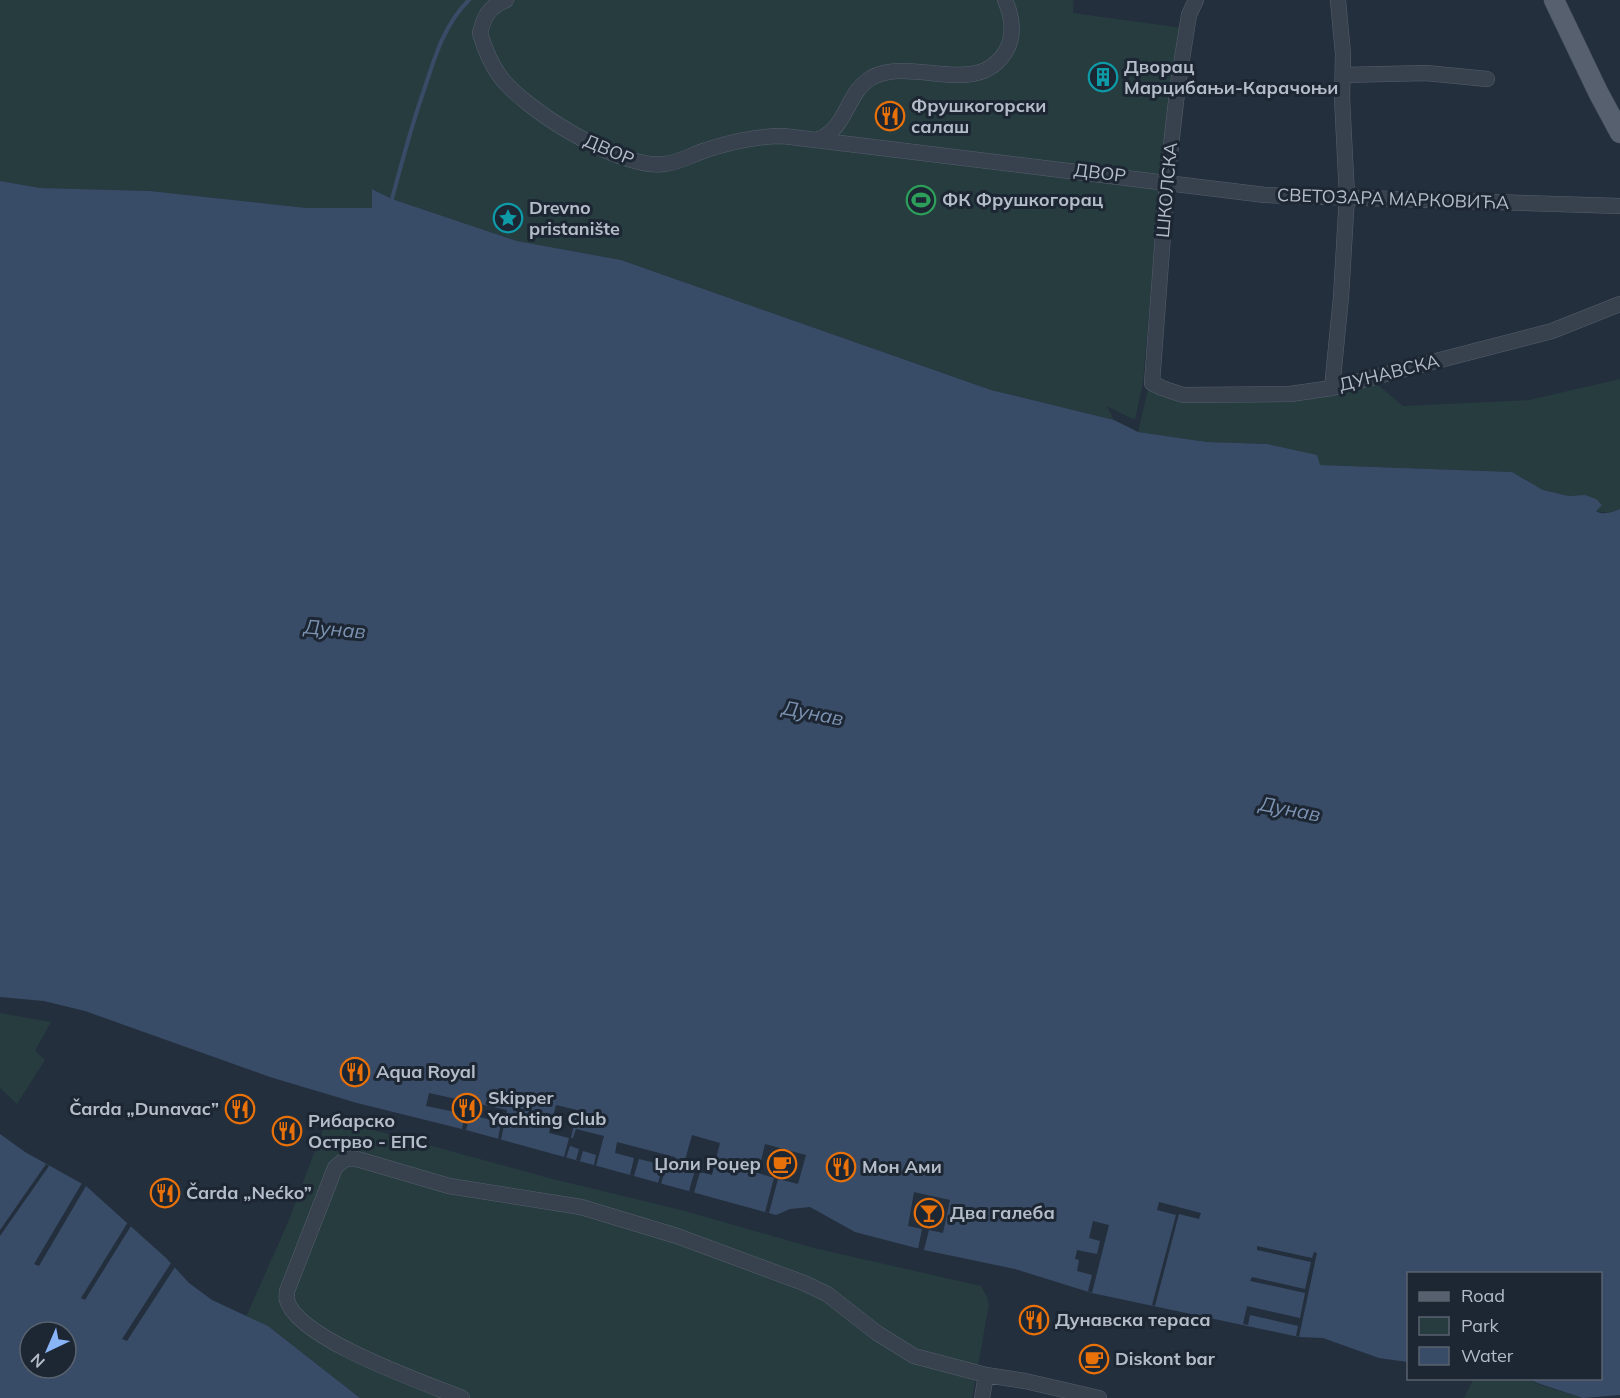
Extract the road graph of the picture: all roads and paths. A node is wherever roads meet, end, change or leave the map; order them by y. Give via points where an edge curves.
1 (506, 0) edge
2 (1005, 0) edge
3 (1196, 0) edge
4 (1338, 0) edge
5 (1554, 0) edge
6 (1344, 75) junction
7 (1488, 79) dead end
8 (1620, 133) edge
9 (819, 139) junction
10 (1167, 181) junction
11 (1347, 196) junction
12 (1620, 207) edge
13 (1620, 304) edge
14 (1152, 383) joint
15 (1332, 388) junction
16 (986, 1375) junction
17 (462, 1398) edge
18 (982, 1398) edge
19 (1099, 1398) edge

1 - 9 street, ДВОР via 494,5 484,17 480,33 499,75 515,92 576,136 634,162 664,165 758,136
2 - 9 street via 1011,19 1010,41 992,66 979,73 959,75 882,73 860,86 835,129
3 - 10 street, ШКОЛСКА via 1189,15
4 - 6 street
5 - 8 main road
6 - 7 street via 1426,73
6 - 11 street
9 - 10 street, ДВОР
10 - 11 street, СВЕТОЗАРА МАРКОВИЋА via 1265,195
10 - 14 street, ШКОЛСКА
11 - 12 street, СВЕТОЗАРА МАРКОВИЋА
11 - 15 street
13 - 15 street, ДУНАВСКА via 1552,331
14 - 15 street, ДУНАВСКА via 1183,395 1290,394
16 - 17 street via 914,1356 827,1294 677,1236 580,1207 436,1182 357,1159 342,1161 335,1168 287,1291 287,1301 324,1338
16 - 18 street
16 - 19 street

